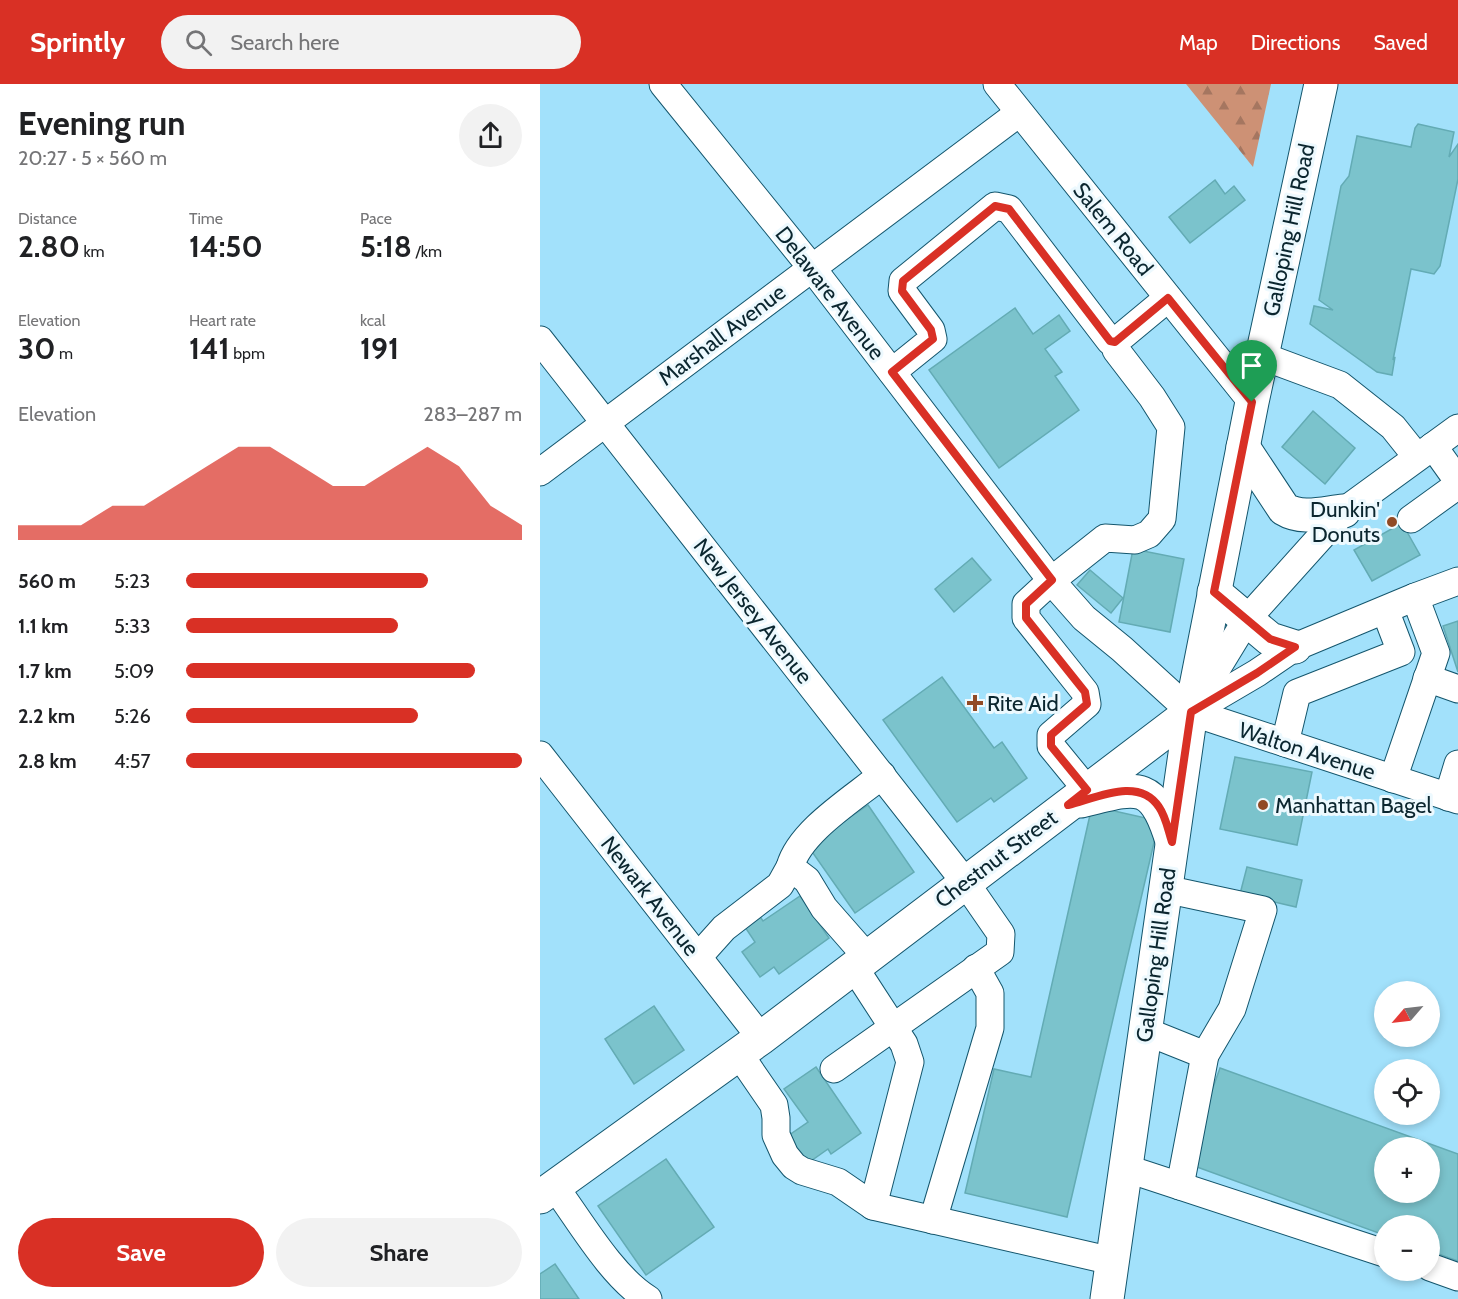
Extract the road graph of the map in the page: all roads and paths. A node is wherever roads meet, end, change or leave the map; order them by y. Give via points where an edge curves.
1 (663, 84) edge
2 (997, 84) edge
3 (1321, 84) edge
4 (1019, 112) junction
5 (812, 268) junction
6 (1168, 298) junction
7 (540, 340) edge
8 (1115, 342) junction
9 (1262, 356) junction
10 (892, 372) junction
11 (1252, 402) junction
12 (605, 423) junction
13 (1458, 428) edge
14 (1243, 447) junction
15 (1425, 451) junction
16 (540, 471) edge
17 (1458, 483) edge
18 (1344, 511) junction
19 (1411, 519) dead end
20 (1052, 580) junction
21 (1458, 581) edge
22 (1214, 592) junction
23 (1414, 597) junction
24 (1385, 610) junction
25 (1246, 619) junction
26 (1295, 647) junction
27 (1257, 673) junction
28 (1427, 678) junction
29 (1458, 689) edge
30 (1297, 693) junction
31 (1191, 712) junction
32 (1285, 743) junction
33 (540, 755) edge
34 (1458, 764) edge
35 (882, 775) junction
36 (1393, 779) junction
37 (1078, 797) junction
38 (1453, 798) edge
39 (1172, 842) junction
40 (790, 867) junction
41 (965, 882) junction
42 (1165, 889) junction
43 (698, 957) junction
44 (860, 962) junction
45 (976, 968) junction
46 (893, 1027) junction
47 (1145, 1031) junction
48 (750, 1046) junction
49 (1205, 1055) junction
50 (834, 1069) dead end
51 (1125, 1168) junction
52 (1180, 1185) junction
53 (548, 1192) edge
54 (873, 1206) junction
55 (933, 1220) junction
56 (1374, 1250) edge
57 (1112, 1261) junction
58 (1440, 1271) edge
59 (1458, 1277) edge
60 (648, 1299) edge
61 (1107, 1299) edge

1 - 5 street, Delaware Avenue
2 - 4 street, Salem Road
3 - 9 main road, Galloping Hill Road
4 - 5 street, Marshall Avenue
4 - 6 street, Salem Road
5 - 10 street, Delaware Avenue
5 - 12 street, Marshall Avenue
6 - 8 street
6 - 11 street, Salem Road
7 - 12 street, New Jersey Avenue
8 - 10 street via 1110,341 1009,209 995,206 903,281 902,291 931,330 933,339
8 - 20 street via 1116,350 1171,427 1162,519 1149,534 1135,540 1105,538
9 - 11 main road, Galloping Hill Road
9 - 15 street via 1340,385
10 - 20 street, Delaware Avenue
11 - 14 main road, Galloping Hill Road
12 - 16 street, Marshall Avenue
12 - 35 street, New Jersey Avenue
13 - 15 street, Chestnut Street
14 - 18 main road via 1284,509 1305,516
14 - 22 main road, Galloping Hill Road
15 - 17 street
15 - 18 street, Chestnut Street
17 - 19 street
18 - 25 street, Chestnut Street
20 - 31 street, Delaware Avenue via 1084,618
20 - 37 street via 1026,604 1026,618 1085,692 1087,704 1051,735 1051,746
21 - 23 street
22 - 25 main road
22 - 31 main road, Galloping Hill Road
23 - 24 street
23 - 28 street via 1436,653
24 - 26 street
24 - 30 street via 1401,652
25 - 26 main road via 1270,639
25 - 31 street, Chestnut Street
26 - 27 street
27 - 30 street
27 - 31 street
28 - 29 street
28 - 36 street
30 - 32 street
31 - 32 street, Walton Avenue
31 - 37 main road, Chestnut Street
31 - 39 main road, Galloping Hill Road
32 - 36 street, Walton Avenue
33 - 43 street, Newark Avenue
34 - 38 street
35 - 40 street via 812,831 794,854
35 - 41 street, New Jersey Avenue
36 - 38 street, Walton Avenue
37 - 39 main road via 1122,791 1149,795 1165,817
37 - 41 main road, Chestnut Street
39 - 42 main road, Galloping Hill Road
40 - 43 street via 780,885 724,928
40 - 44 street via 807,880
41 - 44 main road, Chestnut Street
41 - 45 street, New Jersey Avenue via 1001,934 1000,952
42 - 47 main road, Galloping Hill Road
42 - 49 street via 1263,910 1232,1009
43 - 48 street, Newark Avenue
44 - 46 street
44 - 48 main road, Chestnut Street
45 - 46 street
45 - 55 street via 990,993 990,1028
46 - 50 street
46 - 54 street via 910,1062
47 - 49 street
47 - 51 main road, Galloping Hill Road
48 - 53 main road, Chestnut Street
48 - 54 street, Newark Avenue via 774,1105 776,1135 785,1155 802,1171 838,1182
49 - 52 street
51 - 52 street
51 - 57 main road, Galloping Hill Road
52 - 56 street
53 - 60 street via 613,1267
54 - 55 street
55 - 57 street
57 - 61 main road, Galloping Hill Road
58 - 59 street

